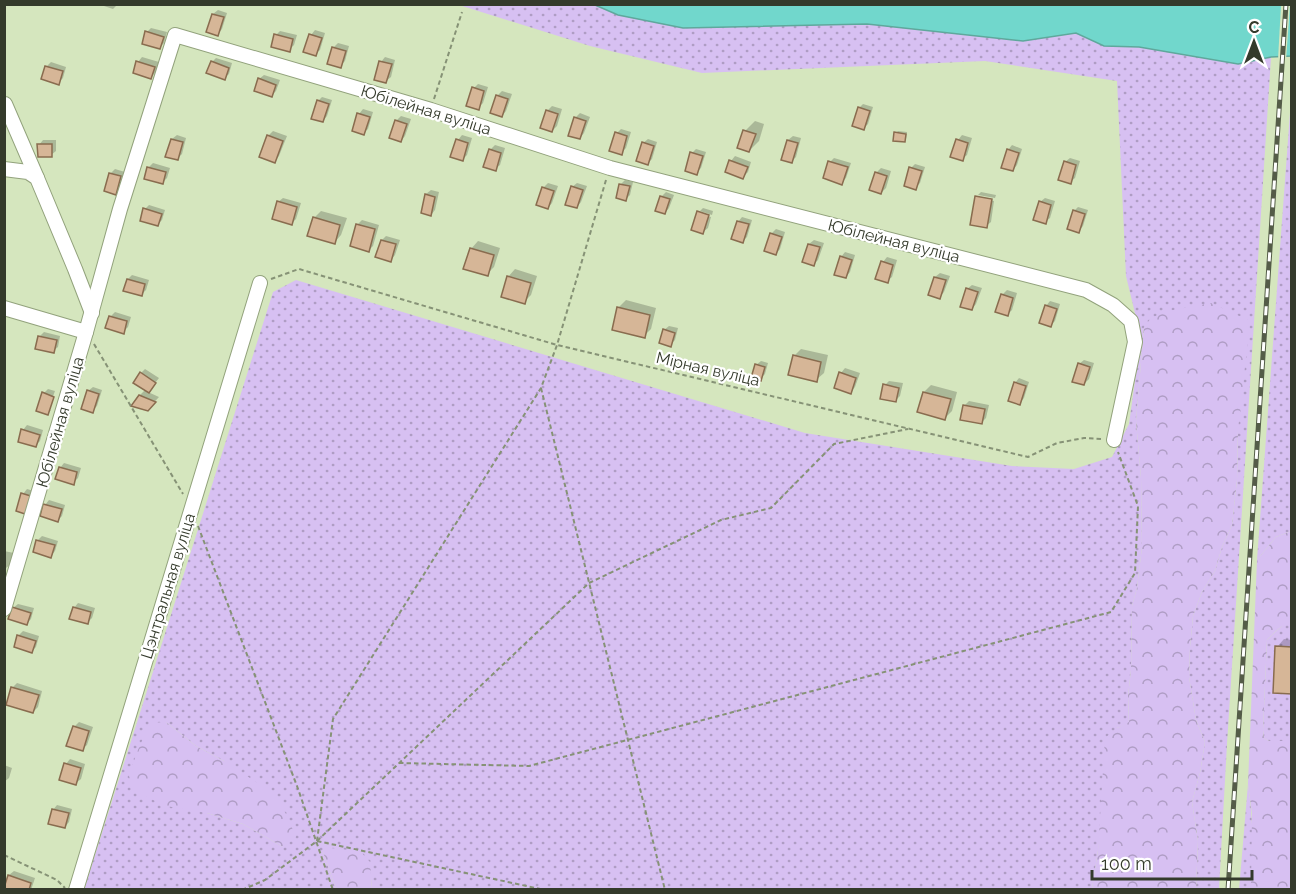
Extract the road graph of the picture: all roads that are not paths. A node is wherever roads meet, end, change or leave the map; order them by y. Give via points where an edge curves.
1 (5, 104) edge
2 (4, 170) edge
3 (37, 178) junction
4 (260, 283) road end
5 (4, 308) edge
6 (92, 313) junction
7 (87, 332) junction
8 (1114, 440) road end
9 (4, 609) edge
10 (76, 890) edge

1 - 3 street
2 - 3 street via 28,172
3 - 6 street
4 - 10 street, Цэнтральная вуліца
5 - 7 street
6 - 7 street, Юбілейная вуліца
6 - 8 street, Юбілейная вуліца via 175,35 431,110 610,168 1086,290 1131,321 1135,342
7 - 9 street, Юбілейная вуліца

